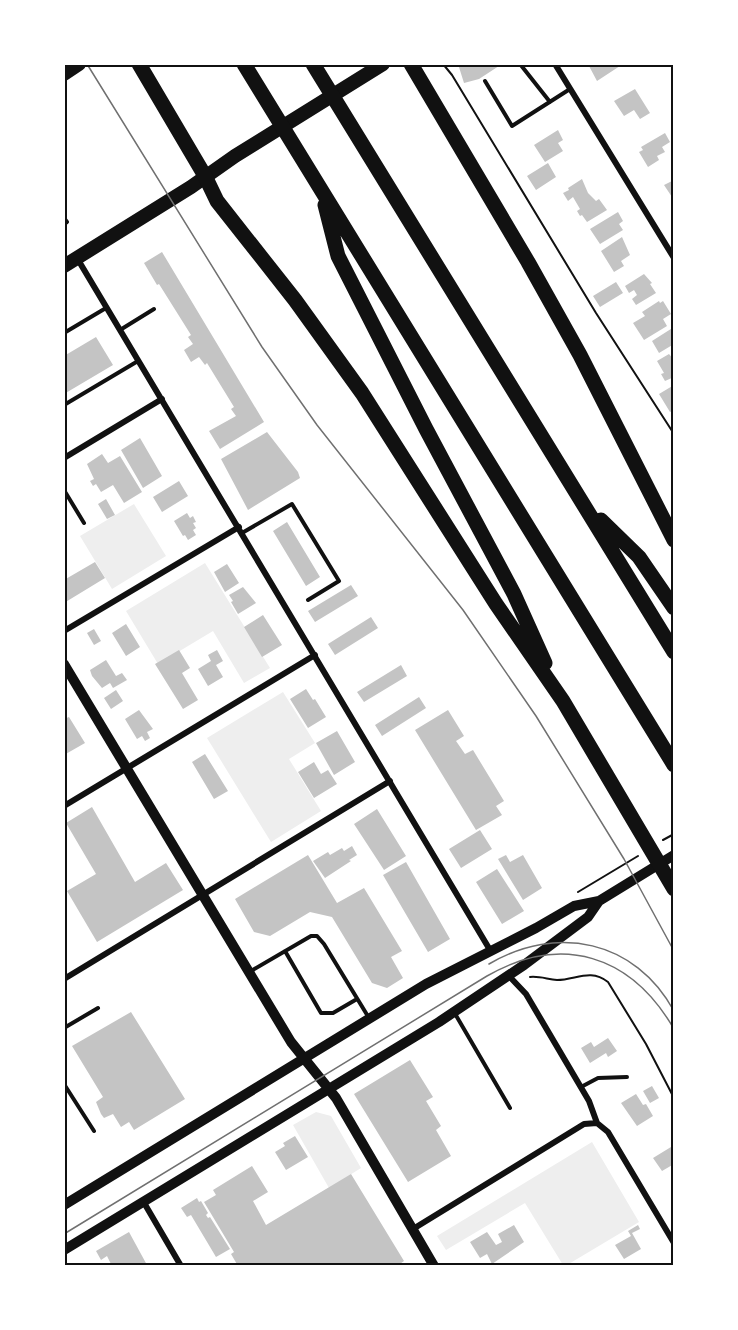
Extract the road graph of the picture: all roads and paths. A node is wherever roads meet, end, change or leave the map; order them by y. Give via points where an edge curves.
1 (79, 64) edge
2 (139, 64) edge
3 (243, 64) edge
4 (313, 64) edge
5 (411, 64) edge
6 (443, 64) edge
7 (520, 64) edge
8 (555, 64) edge
9 (380, 66) edge
10 (64, 74) edge
11 (485, 81) dead end
12 (570, 89) junction
13 (549, 102) junction
14 (206, 176) junction
15 (321, 191) junction
16 (64, 218) edge
17 (64, 224) edge
18 (77, 258) junction
19 (674, 258) edge
20 (64, 266) edge
21 (107, 307) junction
22 (154, 309) dead end
23 (120, 330) junction
24 (64, 333) edge
25 (138, 361) junction
26 (162, 399) junction
27 (64, 405) edge
28 (674, 434) edge
29 (64, 458) edge
30 (64, 490) edge
31 (585, 505) junction
32 (84, 523) dead end
33 (241, 530) junction
34 (674, 540) edge
35 (308, 600) dead end
36 (674, 608) edge
37 (64, 631) edge
38 (674, 652) edge
39 (315, 655) junction
40 (64, 664) edge
41 (563, 701) junction
42 (674, 765) edge
43 (126, 769) junction
44 (390, 781) junction
45 (64, 806) edge
46 (674, 834) edge
47 (655, 845) dead end
48 (645, 851) dead end
49 (674, 855) edge
50 (589, 885) dead end
51 (674, 889) edge
52 (203, 896) junction
53 (599, 901) junction
54 (490, 950) junction
55 (285, 951) junction
56 (249, 972) junction
57 (508, 975) junction
58 (530, 977) dead end
59 (64, 979) edge
60 (357, 999) junction
61 (98, 1008) dead end
62 (454, 1011) junction
63 (370, 1018) junction
64 (64, 1028) edge
65 (304, 1059) junction
66 (627, 1077) dead end
67 (64, 1084) edge
68 (581, 1087) junction
69 (329, 1089) junction
70 (674, 1098) edge
71 (510, 1108) dead end
72 (597, 1123) junction
73 (94, 1131) dead end
74 (143, 1201) junction
75 (64, 1205) edge
76 (413, 1229) junction
77 (674, 1243) edge
78 (64, 1250) edge
79 (181, 1266) edge
80 (434, 1266) edge

1 - 10 main road
2 - 14 highway
3 - 15 highway
4 - 31 highway
5 - 34 highway via 580,355
6 - 28 path
7 - 13 lane
8 - 12 street
9 - 14 main road
11 - 13 lane via 512,126
12 - 13 lane
12 - 19 street
14 - 18 main road
14 - 41 highway via 217,201 362,393 496,604
15 - 41 highway via 338,256 514,594
15 - 42 highway
16 - 17 lane
18 - 20 main road
18 - 21 street
21 - 23 street
21 - 24 lane
22 - 23 lane
23 - 25 street
25 - 26 street
25 - 27 lane
26 - 29 street
26 - 33 street
30 - 32 lane
31 - 36 highway via 639,557
31 - 38 highway
33 - 35 lane via 292,504 339,581
33 - 37 street
33 - 39 street
39 - 43 street
39 - 44 street
40 - 43 street
41 - 51 highway
43 - 45 street
43 - 52 street
44 - 52 street
44 - 54 street
46 - 47 path
48 - 50 path
49 - 53 street
52 - 56 street
52 - 59 street
53 - 54 street via 574,906
53 - 57 street via 588,917
54 - 63 street
55 - 56 lane
55 - 60 lane via 321,1012 333,1013
55 - 60 lane via 317,936
56 - 65 street
57 - 62 street
57 - 68 street via 526,994
58 - 70 path via 568,979 588,974 608,982
60 - 63 lane
61 - 64 lane
62 - 69 street
62 - 71 lane
63 - 65 street
65 - 69 street
65 - 75 street
66 - 68 lane via 598,1078
67 - 73 lane
68 - 72 street
69 - 74 street
69 - 76 street
72 - 76 street via 584,1124
72 - 77 street via 609,1132
74 - 78 street
74 - 79 street
76 - 80 street

